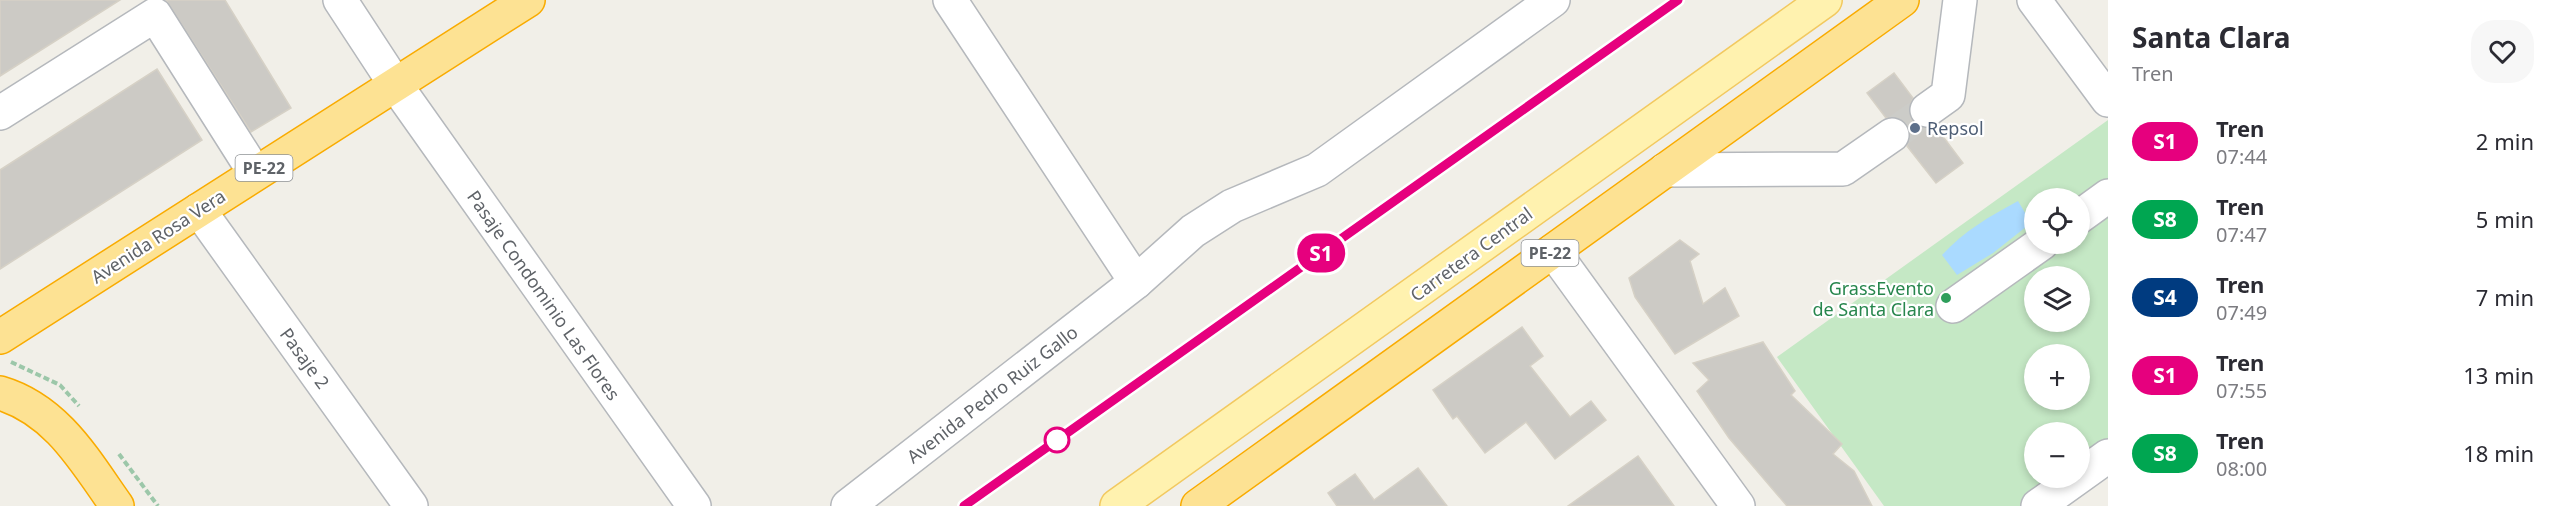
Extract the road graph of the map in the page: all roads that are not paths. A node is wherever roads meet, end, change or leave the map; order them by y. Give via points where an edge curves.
1 (340, 0) edge
2 (528, 0) edge
3 (950, 0) edge
4 (1553, 0) edge
5 (1825, 0) edge
6 (1902, 0) edge
7 (1960, 0) edge
8 (2034, 0) edge
9 (394, 84) junction
10 (2108, 99) edge
11 (1927, 110) tunnel mouth
12 (0, 113) edge
13 (1892, 135) tunnel mouth
14 (1665, 170) junction
15 (255, 173) junction
16 (2108, 196) edge
17 (2090, 209) edge
18 (199, 210) junction
19 (1553, 251) junction
20 (2026, 254) edge
21 (1136, 282) junction
22 (1953, 306) dead end
23 (0, 337) edge
24 (0, 393) edge
25 (2108, 456) edge
26 (117, 506) edge
27 (411, 506) edge
28 (694, 506) edge
29 (848, 506) edge
30 (1117, 506) edge
31 (1198, 506) edge
32 (1738, 506) edge
33 (2038, 506) edge

1 - 9 street, Pasaje Condominio Las Flores
2 - 9 highway, Avenida Rosa Vera / PE-22
3 - 21 street
4 - 21 street, Avenida Pedro Ruiz Gallo via 1317,170 1232,206 1193,231
5 - 30 main road, Carretera Central
6 - 14 highway, PE-22
7 - 11 street via 1948,95
8 - 10 street
9 - 15 highway, Avenida Rosa Vera / PE-22
9 - 28 street, Pasaje Condominio Las Flores
12 - 15 street via 155,15
13 - 14 street via 1843,169
14 - 19 highway, PE-22
15 - 18 highway, Avenida Rosa Vera / PE-22
16 - 17 street
18 - 23 highway, Avenida Rosa Vera / PE-22
18 - 27 street, Pasaje 2
19 - 31 highway, PE-22
19 - 32 street
20 - 22 street
21 - 29 street, Avenida Pedro Ruiz Gallo
24 - 26 highway via 28,405 66,434
25 - 33 street

